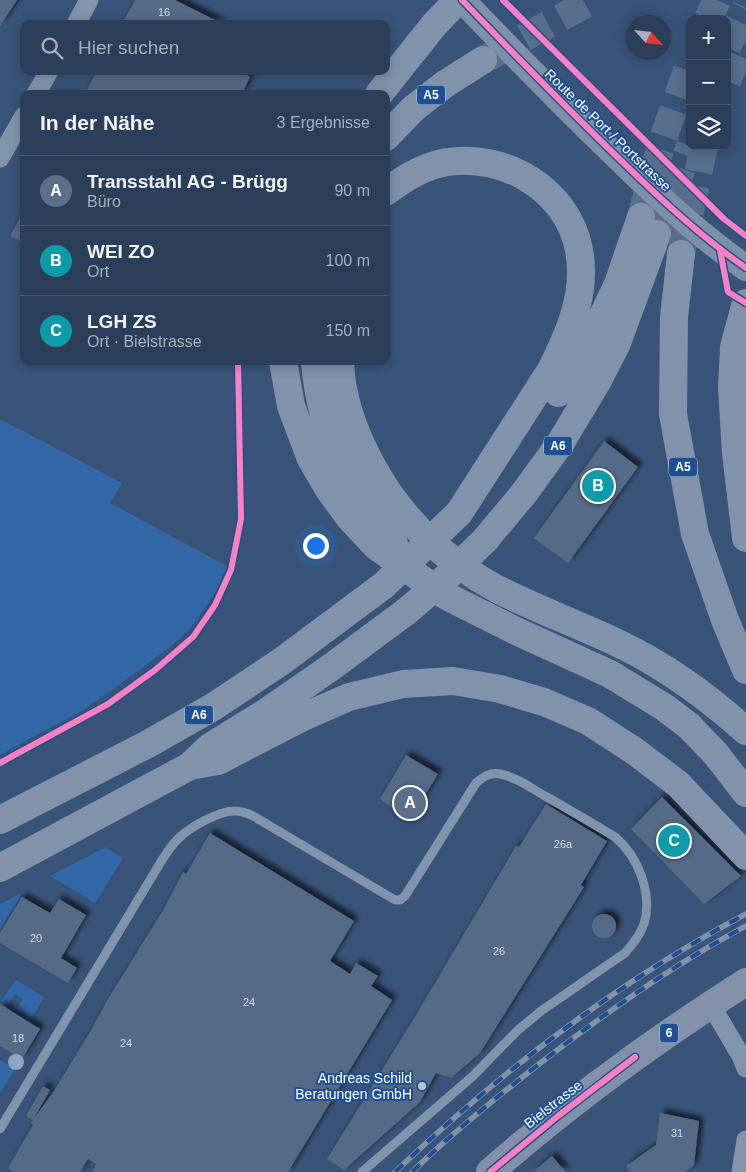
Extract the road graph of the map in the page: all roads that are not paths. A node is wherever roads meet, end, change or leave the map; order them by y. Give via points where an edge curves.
1 (89, 0) edge
2 (460, 0) edge
3 (78, 20) edge
4 (483, 60) tunnel mouth
5 (47, 75) edge
6 (38, 90) edge
7 (382, 90) edge
8 (20, 123) edge
9 (390, 133) edge
10 (0, 158) edge
11 (390, 189) edge
12 (681, 254) tunnel mouth
13 (746, 268) edge
14 (746, 303) edge
15 (284, 365) edge
16 (317, 365) edge
17 (341, 365) edge
18 (459, 513) junction
19 (746, 538) edge
20 (419, 576) junction
21 (746, 670) edge
22 (746, 731) edge
23 (190, 766) junction
24 (746, 793) edge
25 (0, 820) edge
26 (746, 856) edge
27 (0, 868) edge
28 (746, 982) edge
29 (710, 1004) junction
30 (746, 1068) edge
31 (0, 1129) edge
32 (746, 1140) edge
33 (362, 1172) edge
34 (490, 1172) edge
35 (741, 1172) edge

1 - 3 street
2 - 7 highway via 434,25
2 - 13 main road, Route de Port / Portstrasse via 669,208
4 - 9 highway, A5 via 444,84
5 - 6 street
8 - 10 street
11 - 18 highway via 415,173 446,162 477,160 498,165 515,171 554,199 568,220 579,250 581,282 578,306 561,350
12 - 21 highway, A5 via 674,317 673,414 695,534
14 - 19 highway via 734,347 732,388
15 - 20 highway via 297,424 311,459 328,488 376,546
16 - 20 highway via 323,409 344,469 370,511
17 - 22 highway via 352,420 364,451 394,503 436,546 464,569 497,588 658,664 695,689
18 - 23 highway, A6, bridge via 545,413 596,330 649,225 617,343 597,382 525,492 485,540 408,611 273,708 210,747
18 - 25 highway, A6, bridge via 384,586 282,661 213,707 148,744
20 - 24 highway via 454,600 610,674 664,707 689,726
23 - 26 highway via 218,761 301,718 358,694 402,684 436,682 500,689 544,702 588,721 633,750 678,784
23 - 27 highway, A6
28 - 29 main road, Bielstrasse / 6
29 - 30 street
29 - 34 main road, Bielstrasse / 6 via 604,1079
31 - 33 lane via 162,860 187,831 218,814 235,810 245,812 400,900 476,783 491,774 508,776 623,843 642,877 647,898 644,922 625,952 517,1030 473,1076
32 - 35 street

